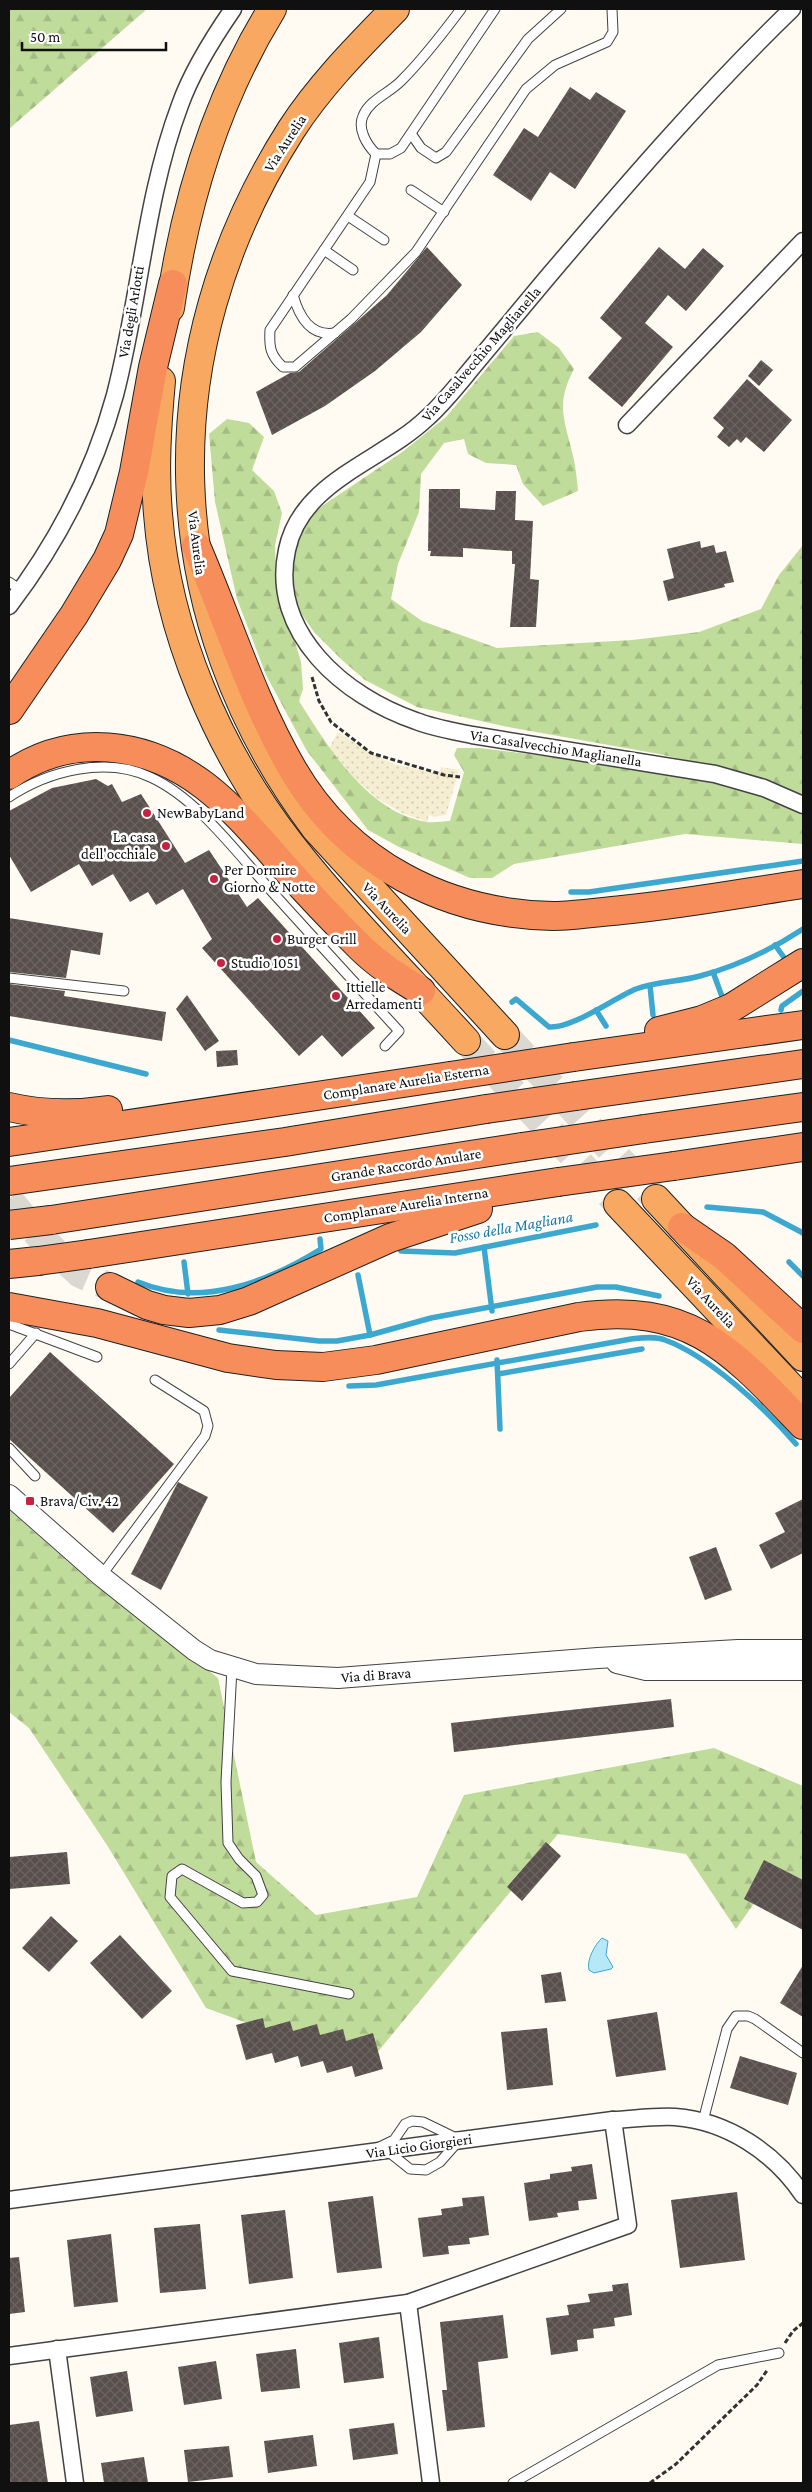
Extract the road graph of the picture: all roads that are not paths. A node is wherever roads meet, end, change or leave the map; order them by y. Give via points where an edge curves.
1 (232, 9) edge
2 (272, 9) edge
3 (395, 9) edge
4 (461, 9) edge
5 (495, 9) edge
6 (562, 9) edge
7 (612, 9) edge
8 (792, 9) edge
9 (412, 135) junction
10 (376, 154) junction
11 (412, 190) dead end
12 (444, 212) junction
13 (348, 216) junction
14 (384, 240) dead end
15 (803, 242) edge
16 (324, 250) junction
17 (353, 270) dead end
18 (173, 284) junction
19 (293, 295) junction
20 (336, 333) junction
21 (627, 425) dead end
22 (196, 546) junction
23 (15, 586) edge
24 (9, 606) edge
25 (9, 710) edge
26 (9, 775) edge
27 (9, 797) edge
28 (803, 805) edge
29 (803, 884) edge
30 (803, 963) edge
31 (9, 978) edge
32 (124, 991) dead end
33 (421, 991) junction
34 (803, 1025) edge
35 (505, 1035) tunnel mouth
36 (466, 1041) tunnel mouth
37 (385, 1046) dead end
38 (586, 1055) junction
39 (803, 1064) edge
40 (286, 1101) junction
41 (9, 1107) edge
42 (803, 1107) edge
43 (9, 1142) edge
44 (803, 1147) edge
45 (708, 1161) junction
46 (803, 1164) edge
47 (12, 1180) edge
48 (526, 1186) junction
49 (656, 1199) tunnel mouth
50 (618, 1204) tunnel mouth
51 (9, 1225) edge
52 (682, 1226) junction
53 (9, 1264) edge
54 (110, 1287) tunnel mouth
55 (9, 1307) edge
56 (9, 1324) edge
57 (803, 1330) edge
58 (36, 1333) junction
59 (96, 1357) dead end
60 (803, 1358) edge
61 (9, 1364) edge
62 (155, 1380) dead end
63 (803, 1400) edge
64 (803, 1425) edge
65 (9, 1448) edge
66 (35, 1476) dead end
67 (9, 1495) edge
68 (101, 1576) junction
69 (803, 1650) edge
70 (598, 1658) junction
71 (232, 1668) junction
72 (803, 1670) edge
73 (349, 1994) dead end
74 (803, 2053) edge
75 (613, 2120) junction
76 (702, 2121) junction
77 (482, 2137) junction
78 (369, 2152) junction
79 (803, 2195) edge
80 (9, 2200) edge
81 (408, 2303) junction
82 (57, 2349) junction
83 (779, 2353) road end
84 (9, 2356) edge
85 (75, 2483) edge
86 (431, 2483) edge
87 (513, 2483) edge

1 - 23 street, Via degli Arlotti via 180,103 162,157 123,363 101,440 63,524
2 - 18 highway via 235,81 201,164
3 - 22 highway, Via Aurelia via 332,76 292,129 234,236 200,348 191,417 191,485
4 - 10 lane via 402,81 370,104 361,126 368,146
5 - 9 lane
6 - 9 lane via 528,39 446,152 436,158 421,148
7 - 12 lane via 613,32 607,42 555,66 526,89
8 - 28 street, Via Casalvecchio Maglianella via 713,88 624,187 438,408 401,440 327,488 304,508 288,544 284,576 291,616 304,642 363,696 398,714 434,727 472,735 715,774 764,788
9 - 10 lane via 401,148 390,154
10 - 13 lane via 370,182
11 - 12 lane
12 - 20 lane via 416,252
13 - 14 lane
13 - 16 lane
15 - 21 street
16 - 17 lane
16 - 19 lane
18 - 25 highway via 119,534 74,615
18 - 33 highway via 158,414 156,483 167,574 190,660 234,756 279,828 334,898
19 - 20 lane via 301,318 317,332
19 - 20 lane via 270,330 269,349 275,360 283,367 295,367
22 - 29 highway via 262,710 303,786 334,825 358,848 407,881 469,905 502,912 555,916 658,906
22 - 35 highway, Via Aurelia via 204,595 221,654 257,736 292,797 356,875
23 - 24 street, Via degli Arlotti
26 - 33 highway via 58,751 97,746 134,750 177,767 205,786 236,814 360,947
27 - 37 lane via 42,780 90,768 127,770 161,782 225,839 399,1031
30 - 38 highway via 731,1008
31 - 32 lane
33 - 36 highway
34 - 38 highway, Complanare Aurelia Esterna
38 - 40 highway, Complanare Aurelia Esterna, bridge
39 - 47 highway, bridge
40 - 41 highway via 244,1096 216,1097 63,1115
40 - 43 highway, Complanare Aurelia Esterna
42 - 51 highway, Grande Raccordo Anulare, bridge
44 - 45 highway, Complanare Aurelia Interna
45 - 46 highway via 769,1166
45 - 48 highway, Complanare Aurelia Interna, bridge
48 - 53 highway, Complanare Aurelia Interna, bridge
48 - 54 highway via 489,1205 423,1225 364,1248 227,1308 177,1312 147,1305
49 - 52 highway, Via Aurelia
50 - 63 highway, Via Aurelia
52 - 57 highway via 724,1256
52 - 60 highway, Via Aurelia
55 - 64 highway via 98,1323 228,1358 323,1367 376,1360 579,1317 645,1316 683,1325 722,1347
56 - 58 lane
58 - 59 lane
58 - 61 lane
62 - 68 lane via 204,1411 208,1426 205,1436
65 - 66 lane
67 - 68 street, Via di Brava
68 - 71 street, Via di Brava via 194,1650
69 - 70 street, Via di Brava via 738,1650
70 - 71 street, Via di Brava via 338,1678 256,1674
70 - 72 street via 646,1670
71 - 73 lane via 226,1782 228,1843 239,1860 256,1876 263,1894 257,1902 243,1903 182,1869 172,1876 170,1897 232,1971
74 - 76 lane via 755,2019 736,2016 727,2029
75 - 76 street, Via Licio Giorgieri via 674,2117
75 - 77 street, Via Licio Giorgieri
75 - 81 street via 628,2225
76 - 79 street, Via Licio Giorgieri via 726,2129 760,2150
77 - 78 street, Via Licio Giorgieri
77 - 78 lane via 454,2137 423,2122 412,2121 405,2124 394,2140
77 - 78 lane via 455,2145 440,2162 426,2170 410,2169 390,2152
78 - 80 street, Via Licio Giorgieri
81 - 82 street
81 - 86 street
82 - 84 street
82 - 85 street
83 - 87 lane via 718,2365

